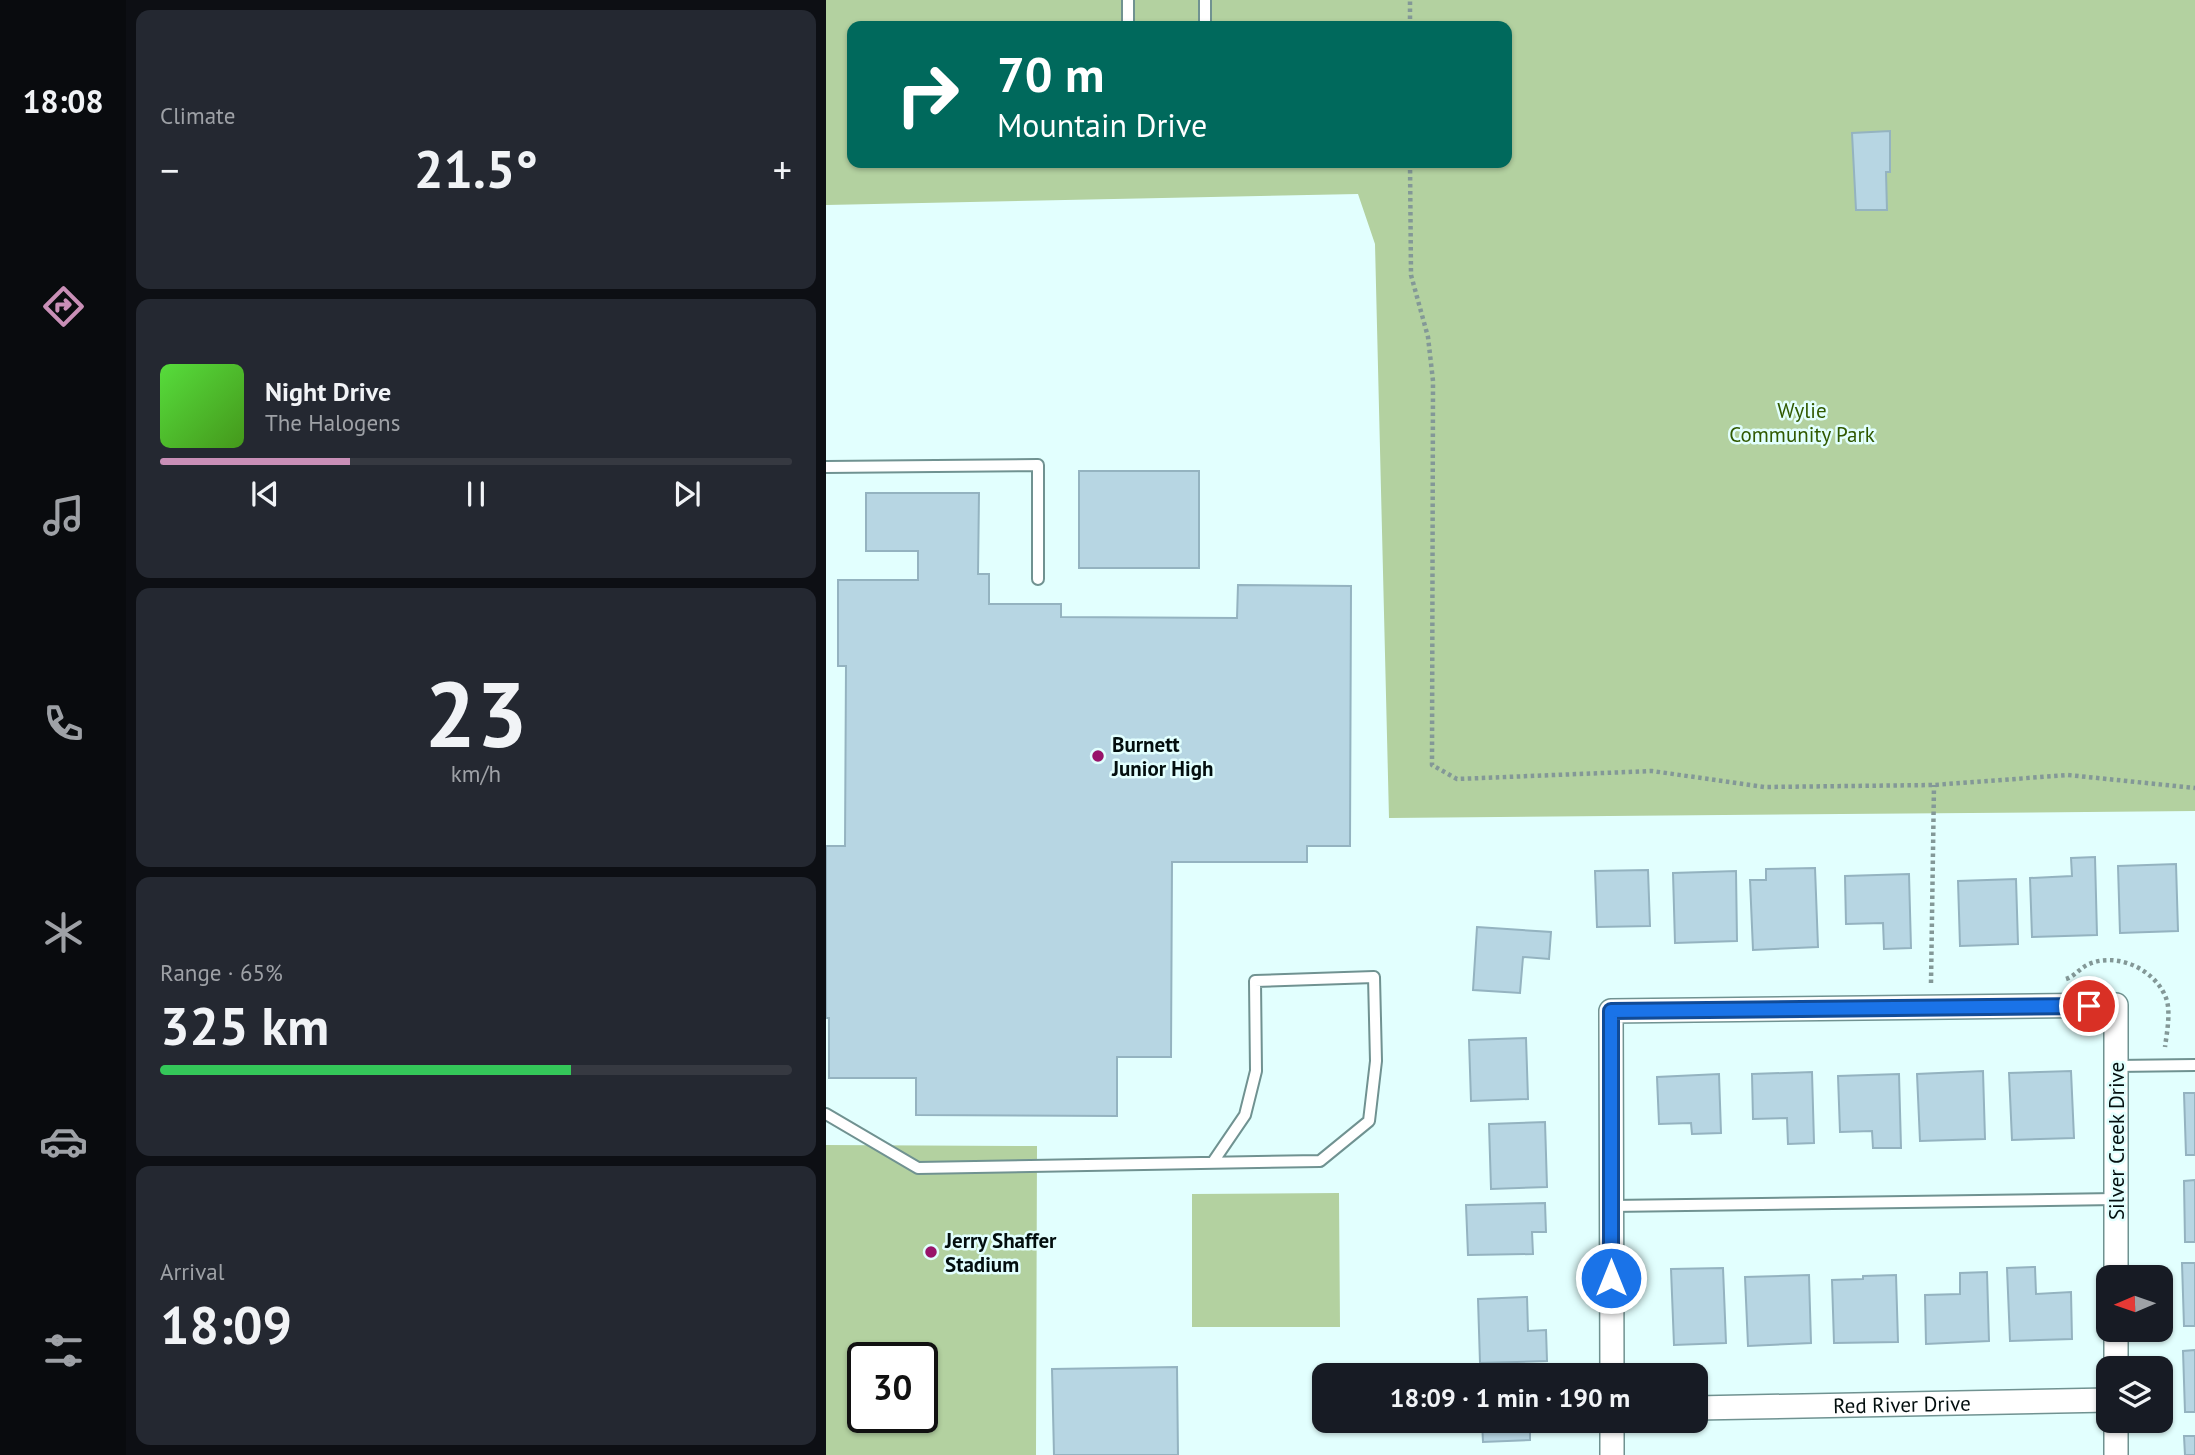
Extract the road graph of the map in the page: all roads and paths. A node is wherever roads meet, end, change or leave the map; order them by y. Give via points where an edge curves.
1 (1128, 0) edge
2 (1205, 0) edge
3 (1410, 0) edge
4 (1128, 21) edge
5 (1205, 21) edge
6 (1410, 21) edge
7 (1410, 168) edge
8 (826, 467) edge
9 (1038, 579) dead end
10 (1934, 785) junction
11 (2195, 788) edge
12 (1930, 1007) junction
13 (2195, 1065) edge
14 (2116, 1066) junction
15 (826, 1114) edge
16 (1213, 1162) junction
17 (2116, 1199) junction
18 (1611, 1206) junction
19 (2116, 1265) edge
20 (1612, 1363) edge
21 (2096, 1400) edge
22 (1708, 1408) edge
23 (1612, 1433) edge
24 (2116, 1433) edge
25 (1612, 1455) edge
26 (2116, 1455) edge

1 - 4 lane
2 - 5 lane
3 - 6 path
7 - 10 path via 1411,275 1428,337 1433,381 1432,765 1457,779 1652,771 1764,787
8 - 9 lane via 1038,465
10 - 11 path via 2068,775
10 - 12 path
12 - 14 street, Silver Creek Drive via 2116,1005
12 - 18 street via 1611,1011
13 - 14 lane
14 - 17 street, Silver Creek Drive
15 - 16 lane via 918,1168
16 - 16 lane via 1245,1115 1256,1071 1255,981 1374,977 1376,1061 1369,1121 1320,1161
17 - 18 lane
17 - 19 street, Silver Creek Drive
18 - 20 street
21 - 22 street, Red River Drive
23 - 25 street
24 - 26 street

